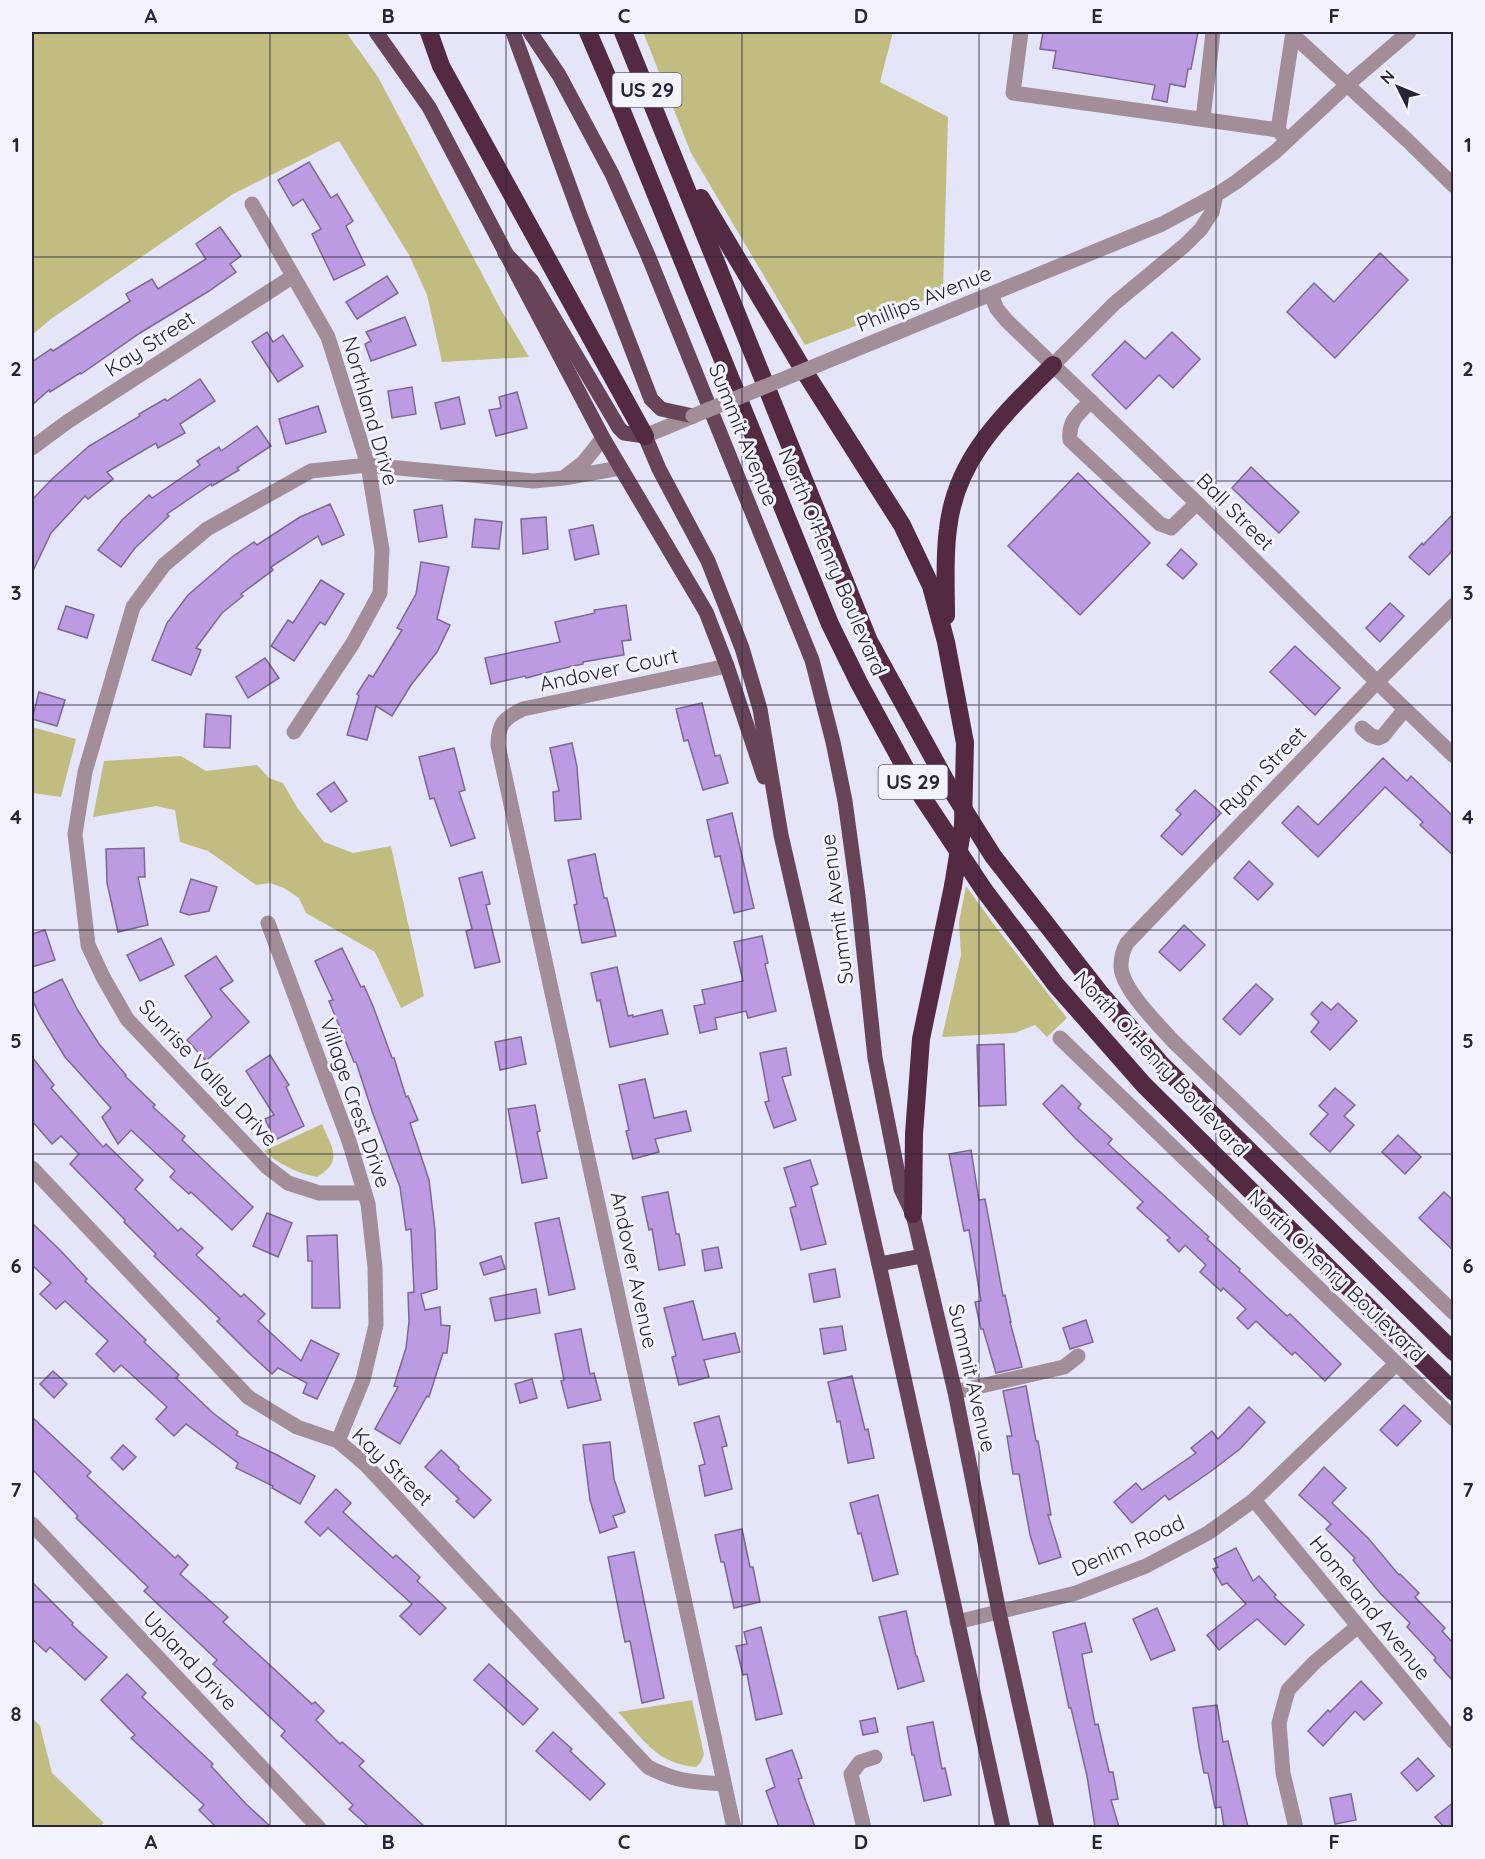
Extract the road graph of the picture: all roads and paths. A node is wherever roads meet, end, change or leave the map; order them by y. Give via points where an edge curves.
1 (376, 32) edge
2 (429, 32) edge
3 (513, 32) edge
4 (530, 32) edge
5 (588, 32) edge
6 (623, 32) edge
7 (1021, 32) edge
8 (1213, 32) edge
9 (1409, 32) edge
10 (1293, 33) edge
11 (1347, 85) junction
12 (1203, 119) junction
13 (1283, 136) junction
14 (671, 148) junction
15 (1454, 186) edge
16 (1216, 195) junction
17 (252, 204) dead end
18 (505, 253) junction
19 (292, 277) junction
20 (991, 295) junction
21 (1053, 365) junction
22 (1090, 401) junction
23 (693, 416) junction
24 (645, 436) junction
25 (603, 438) junction
26 (32, 448) edge
27 (368, 465) junction
28 (620, 468) junction
29 (564, 478) junction
30 (1197, 503) junction
31 (1454, 605) edge
32 (946, 642) junction
33 (727, 666) junction
34 (1377, 682) junction
35 (1405, 709) junction
36 (502, 722) joint
37 (1362, 728) dead end
38 (294, 732) dead end
39 (1454, 756) edge
40 (781, 835) junction
41 (268, 922) dead end
42 (1060, 1038) dead end
43 (32, 1168) edge
44 (365, 1193) junction
45 (913, 1214) junction
46 (922, 1256) junction
47 (879, 1264) junction
48 (1454, 1313) edge
49 (1454, 1352) edge
50 (1078, 1356) dead end
51 (1396, 1364) junction
52 (955, 1392) junction
53 (1454, 1392) edge
54 (1454, 1419) edge
55 (338, 1441) junction
56 (1254, 1500) junction
57 (32, 1524) edge
58 (999, 1612) junction
59 (957, 1622) junction
60 (1357, 1627) junction
61 (1454, 1743) edge
62 (875, 1757) dead end
63 (724, 1784) junction
64 (319, 1827) edge
65 (734, 1827) edge
66 (864, 1827) edge
67 (1003, 1827) edge
68 (1047, 1827) edge
69 (1296, 1827) edge

1 - 18 main road, Summit Avenue via 429,106
2 - 24 highway via 441,66
3 - 23 main road via 651,399 661,409
4 - 45 main road, Summit Avenue via 559,75 612,174 812,660 845,801 875,1059 901,1189
5 - 53 highway, North O'Henry Boulevard / US 29 via 830,624 915,786 984,890 1041,966 1137,1077
6 - 14 highway, North O'Henry Boulevard / US 29
7 - 12 street via 1013,93
8 - 12 street
9 - 11 street, Phillips Avenue
10 - 11 street
10 - 13 street
11 - 13 street, Phillips Avenue
11 - 15 street
12 - 13 street
13 - 16 street, Phillips Avenue via 1256,167
14 - 32 highway via 801,366 902,525 931,586
14 - 49 highway, North O'Henry Boulevard / US 29 via 869,641 946,783 993,856 1162,1065
16 - 20 street, Phillips Avenue via 1162,224
16 - 21 street via 1212,213 1201,229 1115,303
17 - 19 street, Northland Drive
18 - 24 main road via 532,281 619,428 624,433
18 - 25 main road, Summit Avenue
19 - 26 street, Kay Street
19 - 27 street, Northland Drive via 328,337
20 - 21 street, Ball Street via 1007,321
20 - 23 street, Phillips Avenue, bridge
21 - 22 street, Ball Street
21 - 32 highway via 980,442 956,492 948,528
22 - 30 street, Ball Street
22 - 30 street via 1069,428 1070,440 1160,524 1171,528
23 - 24 street, Phillips Avenue
24 - 40 main road, Summit Avenue via 708,561 742,648 760,709
25 - 28 main road, Summit Avenue
25 - 29 street via 583,463
27 - 29 street, Sunrise Valley Drive via 487,478
27 - 38 street, Northland Drive via 382,550 380,593 353,643
27 - 44 street, Sunrise Valley Drive via 311,471 207,529 164,565 133,608 85,772 75,834 88,945 126,1019 267,1167 288,1183 319,1193
28 - 29 street, Sunrise Valley Drive
28 - 33 main road, Summit Avenue via 706,612
30 - 34 street, Ball Street
31 - 34 street, Ryan Street
32 - 45 highway, bridge via 965,743 963,825 921,1039
33 - 36 street, Andover Court via 523,709
33 - 40 main road, Summit Avenue
34 - 35 street, Ball Street
34 - 48 street, Ryan Street via 1127,943 1121,966 1141,1005 1172,1041
35 - 37 street via 1383,736 1370,735
35 - 39 street, Ball Street
36 - 63 street, Andover Avenue via 498,744
40 - 47 main road, Summit Avenue
41 - 44 street, Village Crest Drive
42 - 51 street, North Ohenry Boulevard
43 - 55 street, Kay Street via 248,1397 297,1427
44 - 55 street, Village Crest Drive via 375,1267 376,1326 363,1380
45 - 46 main road, Summit Avenue
46 - 47 main road
46 - 52 main road, Summit Avenue
47 - 59 main road, Summit Avenue
50 - 52 street via 1064,1367
51 - 54 street, North Ohenry Boulevard
51 - 56 street, Denim Road
52 - 58 main road, Summit Avenue
55 - 63 street, Kay Street via 365,1464 648,1767 668,1778
56 - 58 street, Denim Road via 1208,1533 1146,1566 1076,1593
56 - 60 street, Homeland Avenue
57 - 64 street, Upland Drive
58 - 59 street, Denim Road
58 - 68 main road, Summit Avenue
59 - 67 main road, Summit Avenue
60 - 61 street, Homeland Avenue
60 - 69 street via 1288,1690 1279,1723 1283,1773
62 - 66 street via 860,1762 851,1774
63 - 65 street, Andover Avenue

